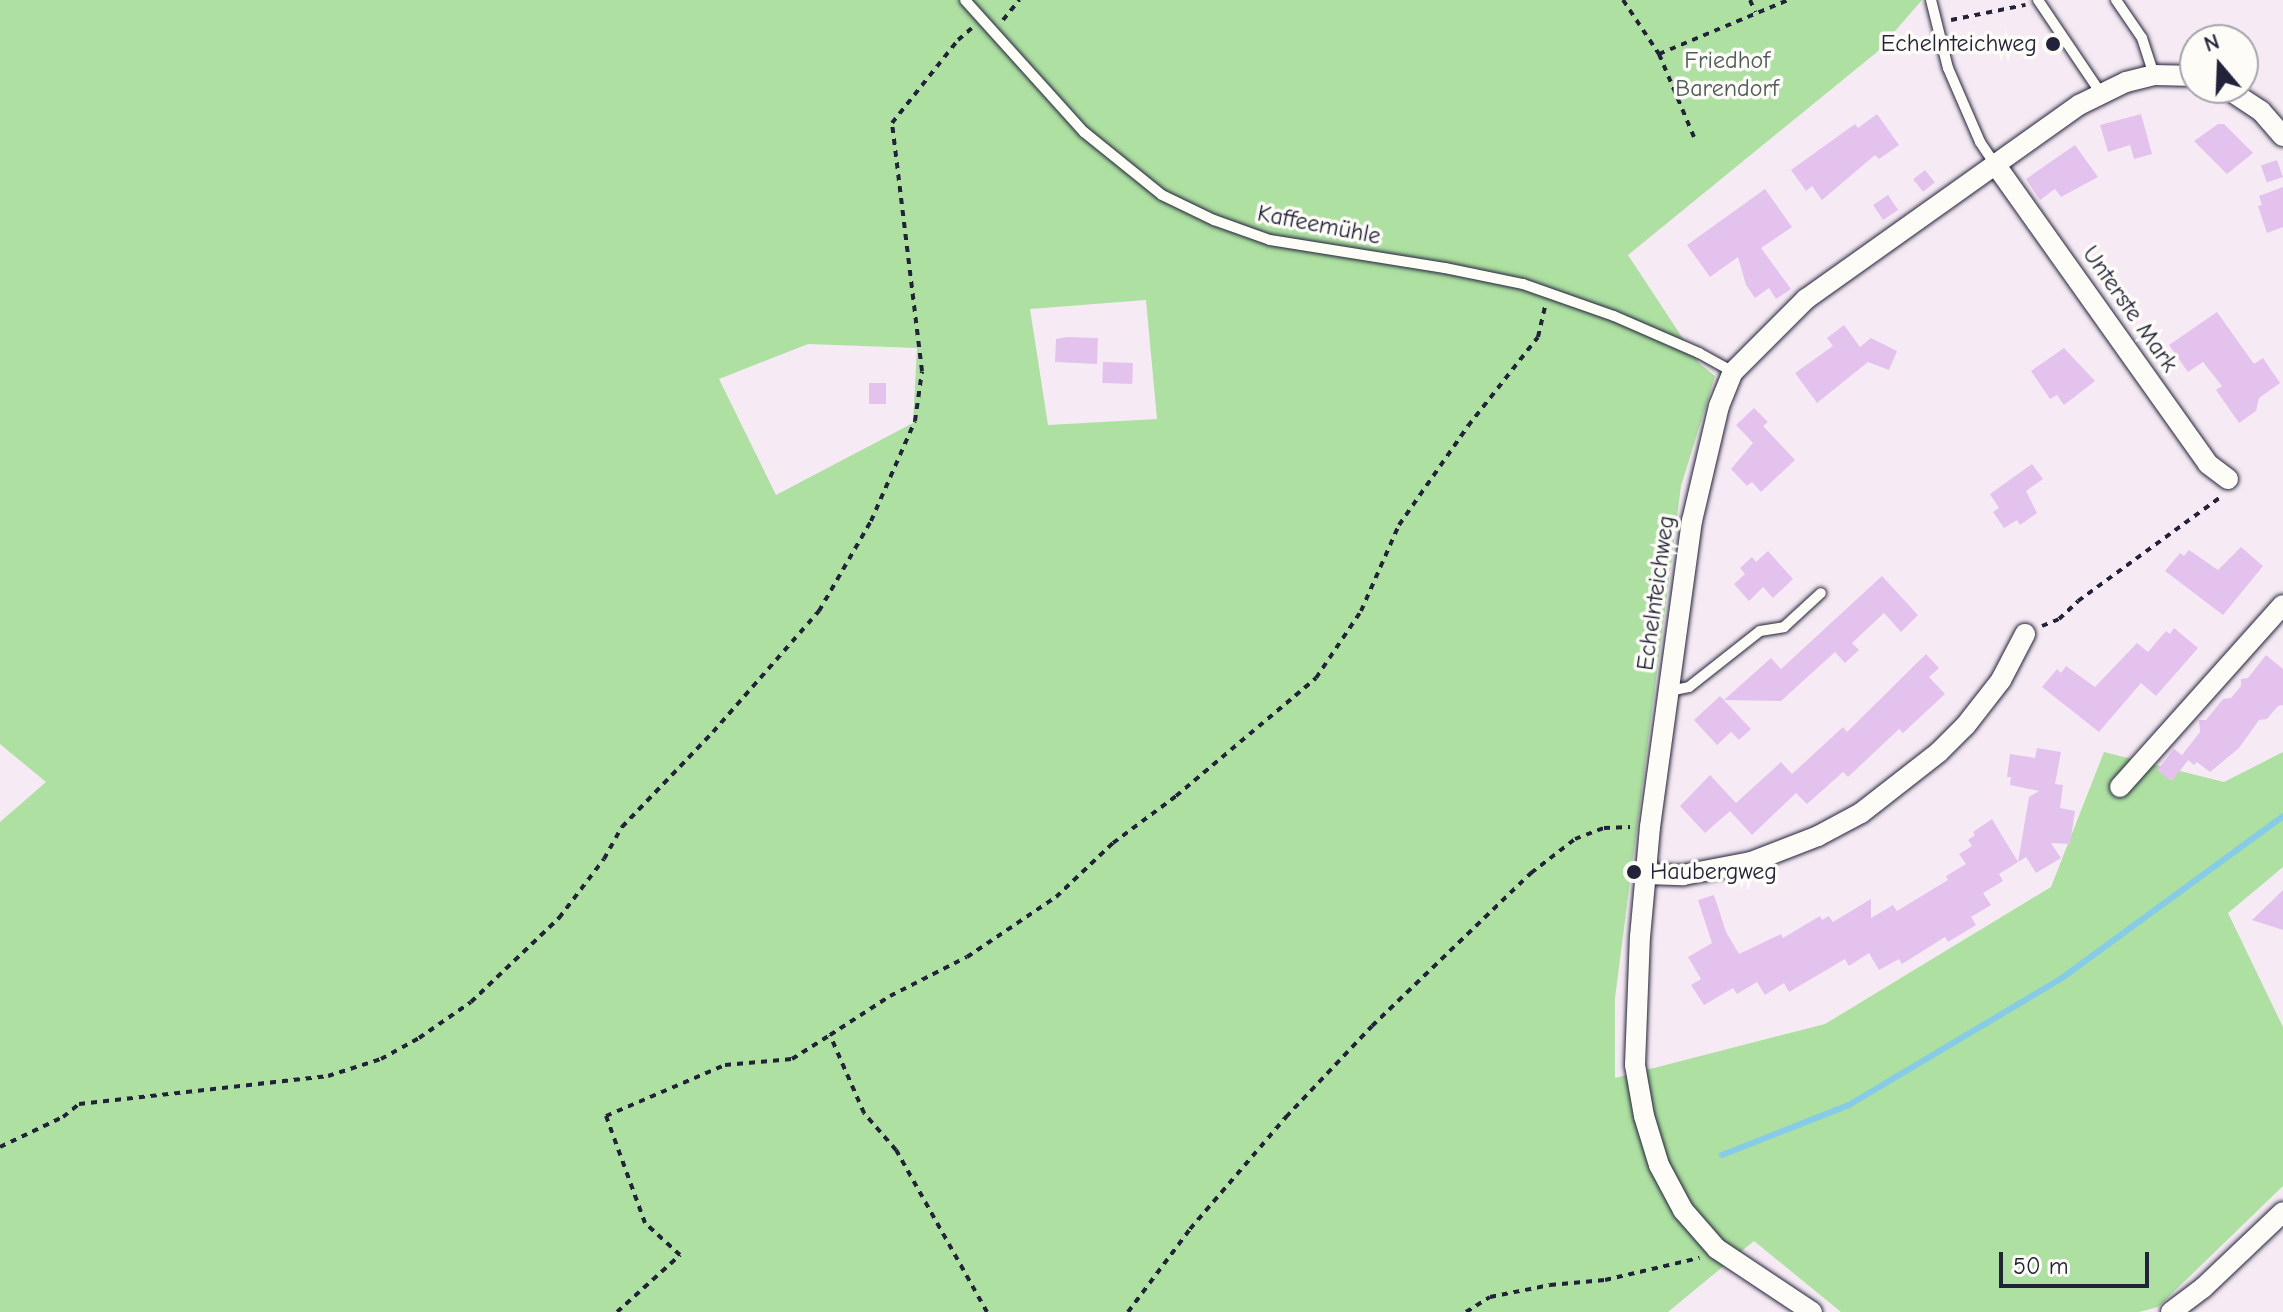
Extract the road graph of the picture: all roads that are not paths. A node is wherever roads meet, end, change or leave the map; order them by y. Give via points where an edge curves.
1 (965, 0) edge
2 (1931, 0) edge
3 (2116, 0) edge
4 (2039, 1) edge
5 (2154, 75) junction
6 (2179, 76) edge
7 (2100, 92) junction
8 (2250, 104) edge
9 (2283, 136) edge
10 (1995, 164) junction
11 (1733, 372) junction
12 (2228, 479) road end
13 (1821, 593) dead end
14 (2283, 605) edge
15 (2025, 634) road end
16 (1669, 691) junction
17 (2120, 787) dead end
18 (1646, 874) junction
19 (2283, 1212) edge
20 (1812, 1312) edge
21 (2171, 1312) edge

1 - 11 lane, Kaffeemühle via 1084,132 1162,195 1270,240 1445,268 1549,293 1614,316
2 - 10 lane via 1948,68
3 - 5 lane via 2142,38
4 - 7 lane
5 - 6 street, Echelnteichweg
5 - 7 street, Echelnteichweg
7 - 10 street, Echelnteichweg
8 - 9 street
10 - 11 street, Echelnteichweg via 1806,299
10 - 12 street, Unterste Mark via 2208,464
11 - 16 street, Echelnteichweg via 1699,479
13 - 16 lane via 1784,627 1760,631 1689,687
14 - 17 street
15 - 18 street via 2001,680 1966,725 1895,790 1861,813 1751,862 1683,875
16 - 18 street, Echelnteichweg
18 - 20 street, Echelnteichweg via 1635,1065 1659,1165 1677,1199 1717,1249
19 - 21 street

